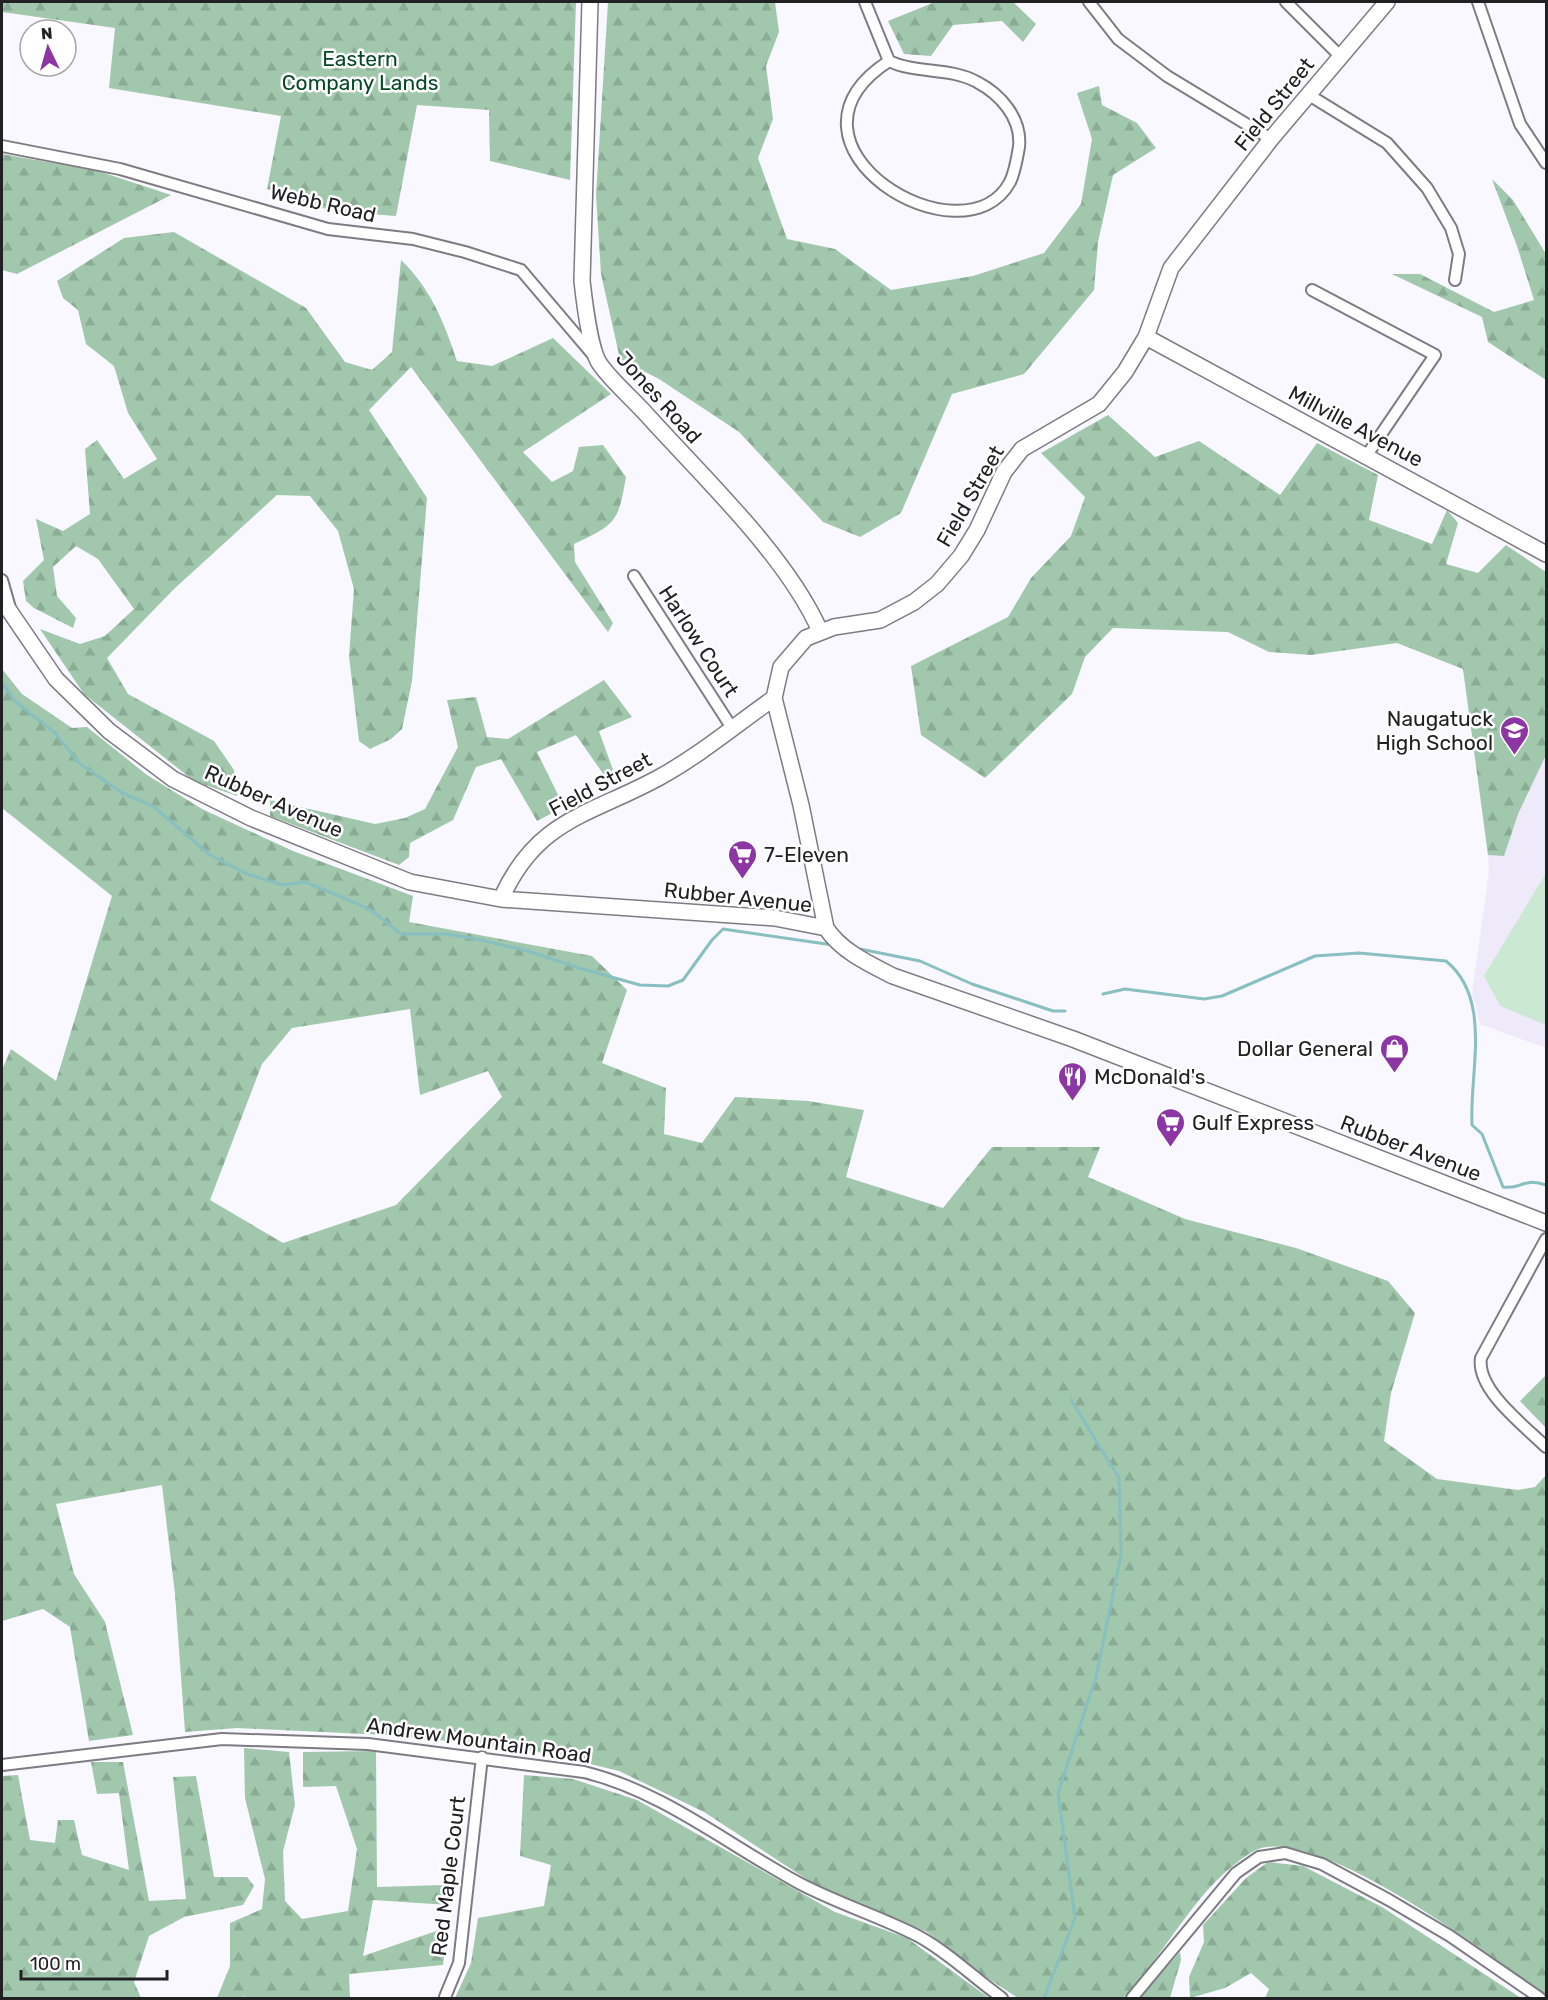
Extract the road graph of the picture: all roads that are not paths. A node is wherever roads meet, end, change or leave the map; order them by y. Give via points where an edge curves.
1 (590, 2) edge
2 (865, 2) edge
3 (1089, 2) edge
4 (1286, 2) edge
5 (1387, 2) edge
6 (1478, 2) edge
7 (1340, 57) junction
8 (889, 61) junction
9 (1309, 95) junction
10 (1271, 139) junction
11 (2, 146) edge
12 (1546, 163) edge
13 (1455, 280) dead end
14 (1312, 290) dead end
15 (1146, 337) junction
16 (598, 361) junction
17 (1366, 455) junction
18 (1546, 554) edge
19 (634, 576) dead end
20 (2, 580) edge
21 (6, 606) edge
22 (820, 631) junction
23 (774, 698) junction
24 (732, 728) junction
25 (501, 899) junction
26 (828, 931) junction
27 (1546, 1223) edge
28 (1546, 1239) edge
29 (1546, 1447) edge
30 (482, 1757) junction
31 (2, 1765) edge
32 (445, 1997) edge
33 (1002, 1998) edge
34 (1132, 1998) edge
35 (1540, 1998) edge

1 - 16 street, Jones Road via 582,281
2 - 8 street
3 - 10 street via 1118,39 1167,76
4 - 7 street
5 - 7 street, Field Street
6 - 12 street via 1520,124
7 - 9 street, Field Street
8 - 8 street via 975,80 1009,108 1019,143 1016,163 1010,182 989,202 972,210 953,212 927,207 880,182 862,166 846,130 848,109 855,90 869,73
9 - 10 street, Field Street
9 - 13 street via 1387,143 1415,173 1451,228 1460,254
10 - 15 street, Field Street via 1170,268
11 - 16 street, Webb Road via 120,169 328,229 413,239 521,270
14 - 17 street via 1435,355
15 - 17 street, Millville Avenue
15 - 22 street, Field Street via 1100,404 1022,449 1004,472 961,556 937,584 879,621
16 - 22 street, Jones Road via 778,563 803,596
17 - 18 street, Millville Avenue
19 - 24 street, Harlow Court
20 - 21 street
21 - 25 street, Rubber Avenue via 56,679 109,731 173,779 251,818 410,882
22 - 23 street, Field Street via 806,638 788,656 781,667
23 - 24 street, Field Street
23 - 26 street
24 - 25 street, Field Street via 661,777 570,818 520,861
25 - 26 street, Rubber Avenue via 797,920
26 - 27 street, Rubber Avenue via 852,953 893,976 1073,1039
28 - 29 street via 1481,1358 1479,1370 1491,1392
30 - 31 street, Andrew Mountain Road via 368,1743 222,1739
30 - 32 street, Red Maple Court via 459,1963
30 - 33 street, Andrew Mountain Road via 584,1772 633,1788 797,1882 927,1942
34 - 35 street via 1236,1873 1259,1857 1285,1853 1322,1863 1389,1900 1450,1936

